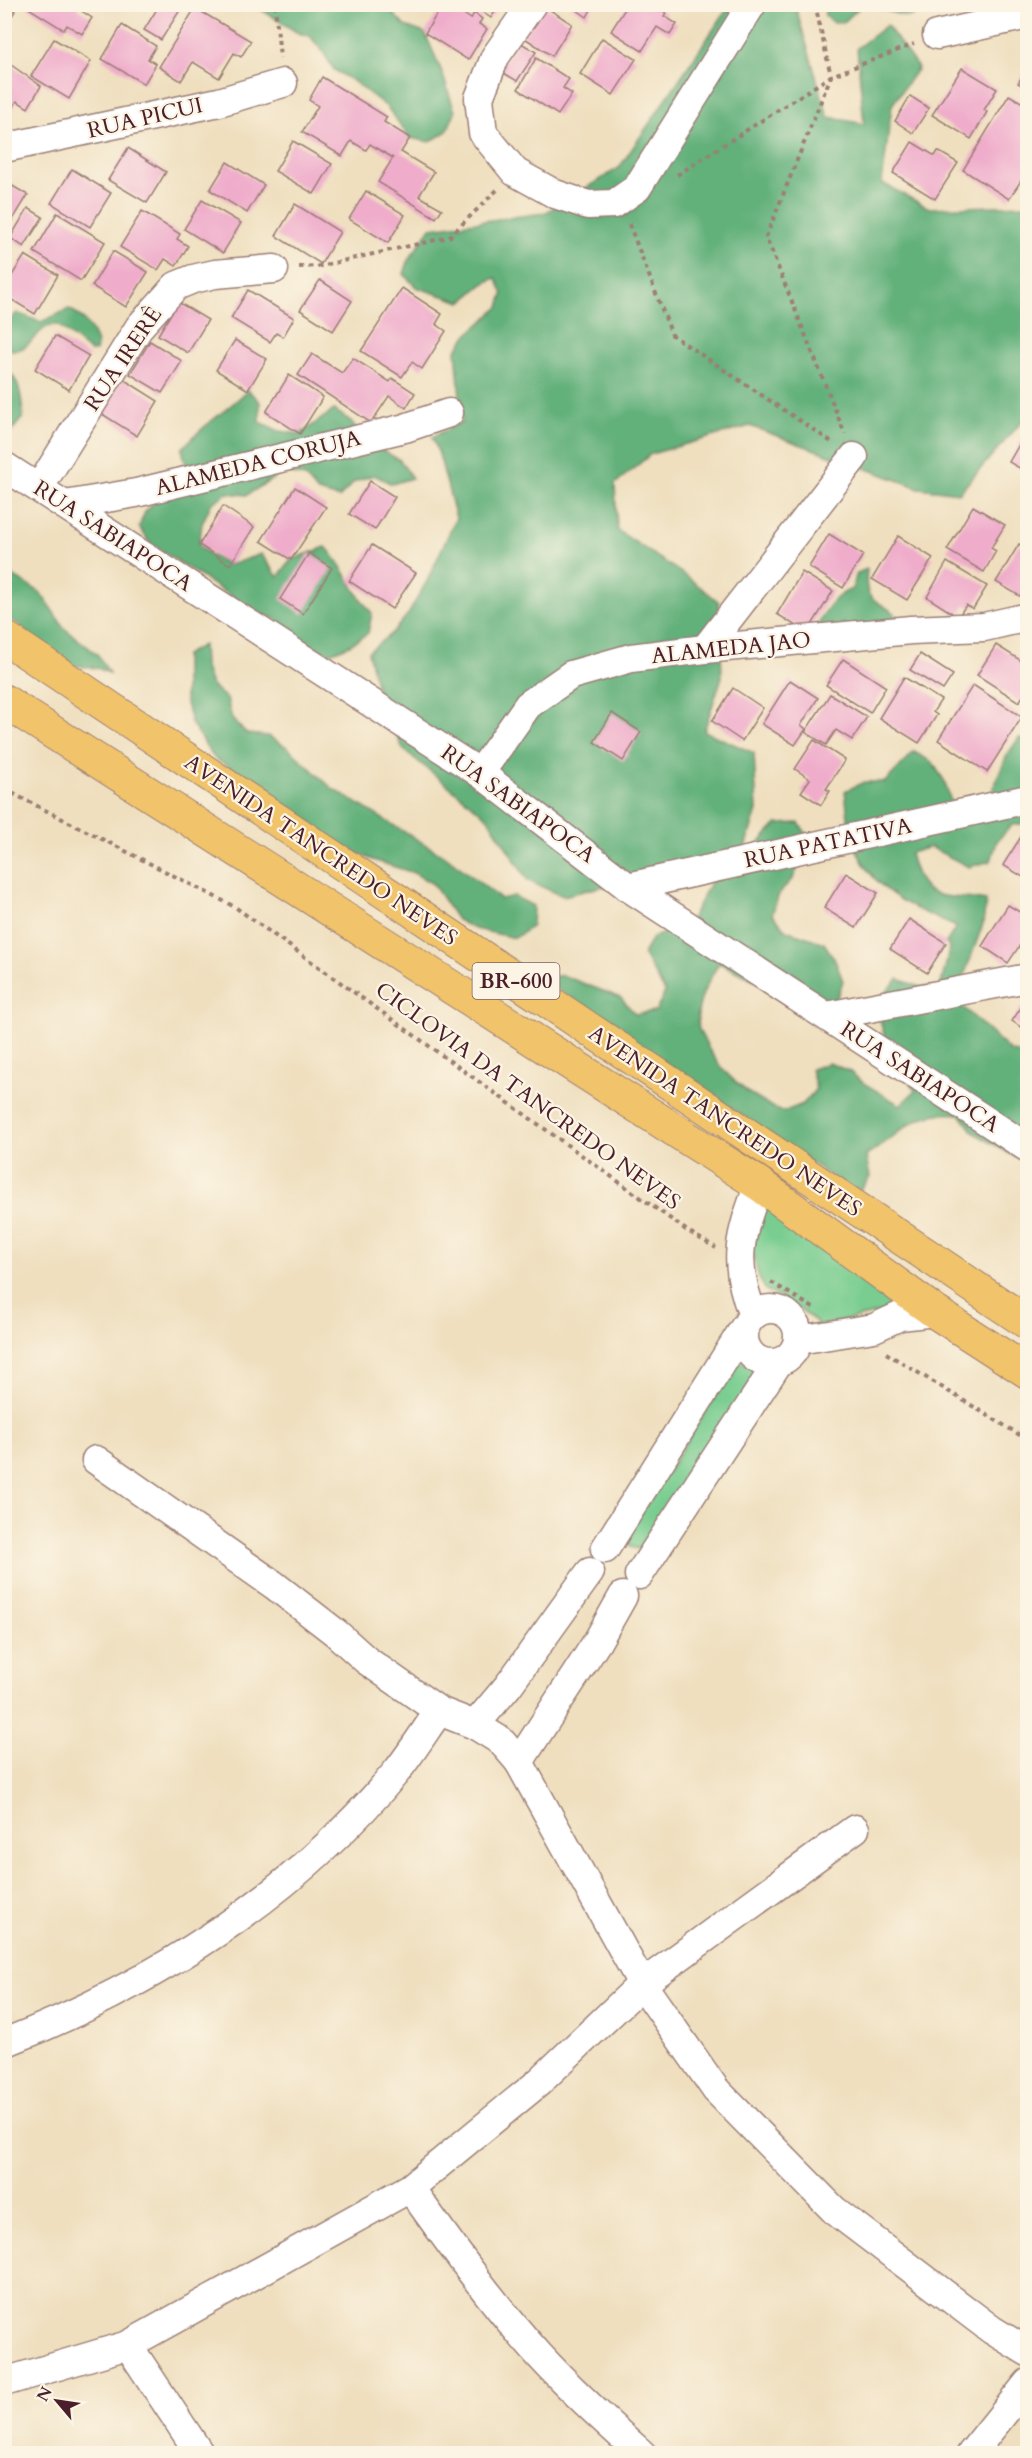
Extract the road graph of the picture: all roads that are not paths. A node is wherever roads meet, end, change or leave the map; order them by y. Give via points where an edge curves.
1 (532, 4) edge
2 (752, 4) edge
3 (1028, 15) edge
4 (937, 35) road end
5 (283, 83) road end
6 (4, 148) edge
7 (274, 269) road end
8 (449, 413) dead end
9 (854, 457) road end
10 (4, 466) edge
11 (39, 488) junction
12 (65, 505) junction
13 (1028, 617) edge
14 (4, 637) edge
15 (705, 649) junction
16 (4, 701) edge
17 (480, 773) junction
18 (1028, 799) edge
19 (628, 886) junction
20 (1028, 978) edge
21 (827, 1017) junction
22 (1028, 1148) edge
23 (759, 1184) junction
24 (935, 1312) junction
25 (749, 1321) junction
26 (1028, 1323) edge
27 (798, 1340) junction
28 (778, 1363) junction
29 (1028, 1372) edge
30 (96, 1460) dead end
31 (597, 1561) junction
32 (631, 1586) junction
33 (439, 1711) junction
34 (475, 1725) junction
35 (519, 1762) junction
36 (855, 1829) dead end
37 (642, 1984) junction
38 (4, 2043) edge
39 (410, 2188) junction
40 (129, 2345) junction
41 (1028, 2352) edge
42 (4, 2382) edge
43 (1028, 2383) edge
44 (200, 2454) edge
45 (642, 2454) edge
46 (970, 2454) edge

1 - 2 street via 495,57 479,98 483,134 515,172 555,194 588,205 614,204 637,188
3 - 4 street
5 - 6 street, RUA PICUI via 219,102
7 - 11 street, RUA IRERÊ via 215,274 176,286 140,326
8 - 12 street, ALAMEDA CORUJA via 405,428 136,493
9 - 15 street
10 - 11 street, RUA SABIAPOCA
11 - 12 street, RUA SABIAPOCA
12 - 17 street, RUA SABIAPOCA
13 - 15 street, ALAMEDA JAO via 984,627
14 - 26 main road, AVENIDA TANCREDO NEVES / BR-600
15 - 17 street, ALAMEDA JAO via 631,658 571,675 528,705
16 - 23 main road, AVENIDA TANCREDO NEVES / BR-600
17 - 19 street, RUA SABIAPOCA
18 - 19 street, RUA PATATIVA
19 - 21 street, RUA SABIAPOCA
20 - 21 street
21 - 22 street, RUA SABIAPOCA
23 - 24 main road, AVENIDA TANCREDO NEVES / BR-600
23 - 25 street via 743,1227 740,1252
24 - 27 street via 900,1316 874,1328
24 - 29 main road, AVENIDA TANCREDO NEVES / BR-600
25 - 27 street via 771,1309 780,1310 794,1322
25 - 28 street via 745,1347 758,1361
25 - 31 street
27 - 28 street via 788,1358
28 - 32 street
30 - 33 street via 274,1585 366,1660
31 - 32 street via 595,1588 600,1593 607,1596
31 - 32 street via 613,1548 629,1552 635,1559
31 - 34 street via 508,1686
32 - 35 street
33 - 34 street
33 - 38 street via 398,1770 347,1826 278,1889 127,1987
34 - 35 street via 501,1741
35 - 37 street
36 - 37 street
37 - 39 street via 538,2083
37 - 41 street via 716,2090 834,2211 992,2330
39 - 40 street
39 - 45 street via 496,2304 539,2354
40 - 42 street
40 - 44 street
43 - 46 street

